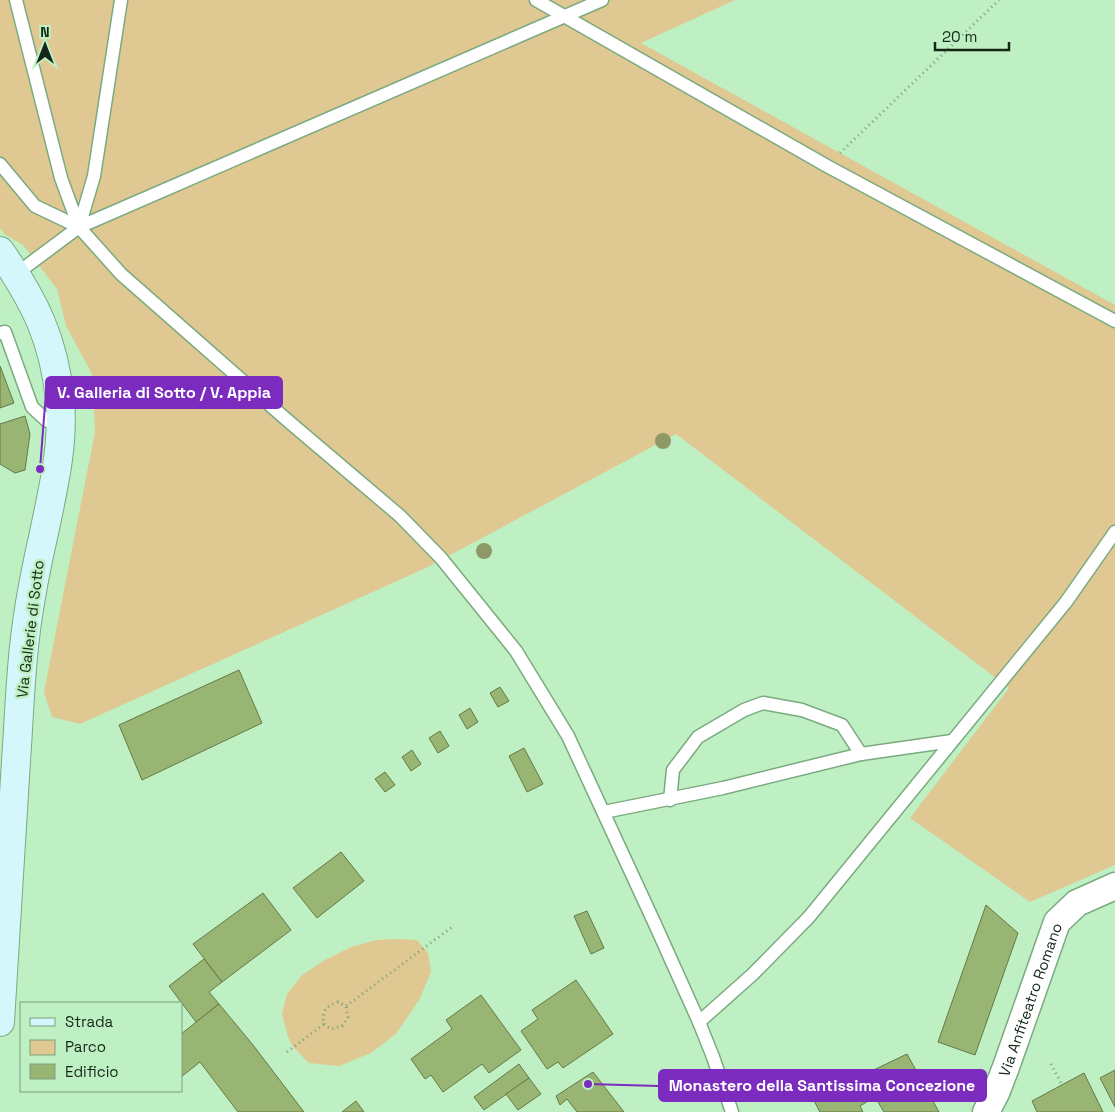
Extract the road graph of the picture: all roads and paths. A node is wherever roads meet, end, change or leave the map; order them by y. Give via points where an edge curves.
1 (16, 0) edge
2 (121, 0) edge
3 (536, 0) edge
4 (602, 0) edge
5 (999, 0) edge
6 (565, 17) junction
7 (0, 164) edge
8 (827, 166) junction
9 (79, 227) junction
10 (0, 251) edge
11 (16, 274) junction
12 (1115, 321) edge
13 (0, 333) edge
14 (61, 427) junction
15 (1115, 532) edge
16 (952, 741) junction
17 (861, 754) junction
18 (670, 800) junction
19 (604, 812) junction
20 (1115, 886) edge
21 (452, 927) dead end
22 (346, 1006) junction
23 (0, 1022) edge
24 (699, 1022) junction
25 (324, 1024) junction
26 (287, 1052) dead end
27 (1051, 1064) dead end
28 (1062, 1085) dead end
29 (732, 1112) edge
30 (986, 1112) edge

1 - 9 lane via 61,178
2 - 9 lane via 94,176
3 - 6 lane
4 - 6 lane
5 - 8 path
6 - 8 lane
6 - 9 lane
7 - 9 lane via 35,206
8 - 12 lane
9 - 11 lane
9 - 19 lane via 121,274 400,516 440,558 516,651 568,736
10 - 11 main road, Via Gallerie di Sotto
11 - 14 main road, Via Gallerie di Sotto via 36,310 52,352
13 - 14 lane via 5,332 32,407 46,420
14 - 23 main road, Via Gallerie di Sotto via 56,475 33,585 23,658
15 - 16 lane via 1066,602
16 - 17 lane
16 - 24 lane via 809,917 753,974
17 - 18 lane
17 - 18 lane via 842,725 802,710 763,703 744,710 698,737 673,770
18 - 19 lane
19 - 24 lane
20 - 30 street, Via Anfiteatro Romano via 1077,903 1057,922 1006,1067
21 - 22 path
22 - 25 path via 338,1002 328,1006 323,1014
22 - 25 path via 348,1017 342,1026 330,1029
24 - 29 lane
25 - 26 path
27 - 28 path

